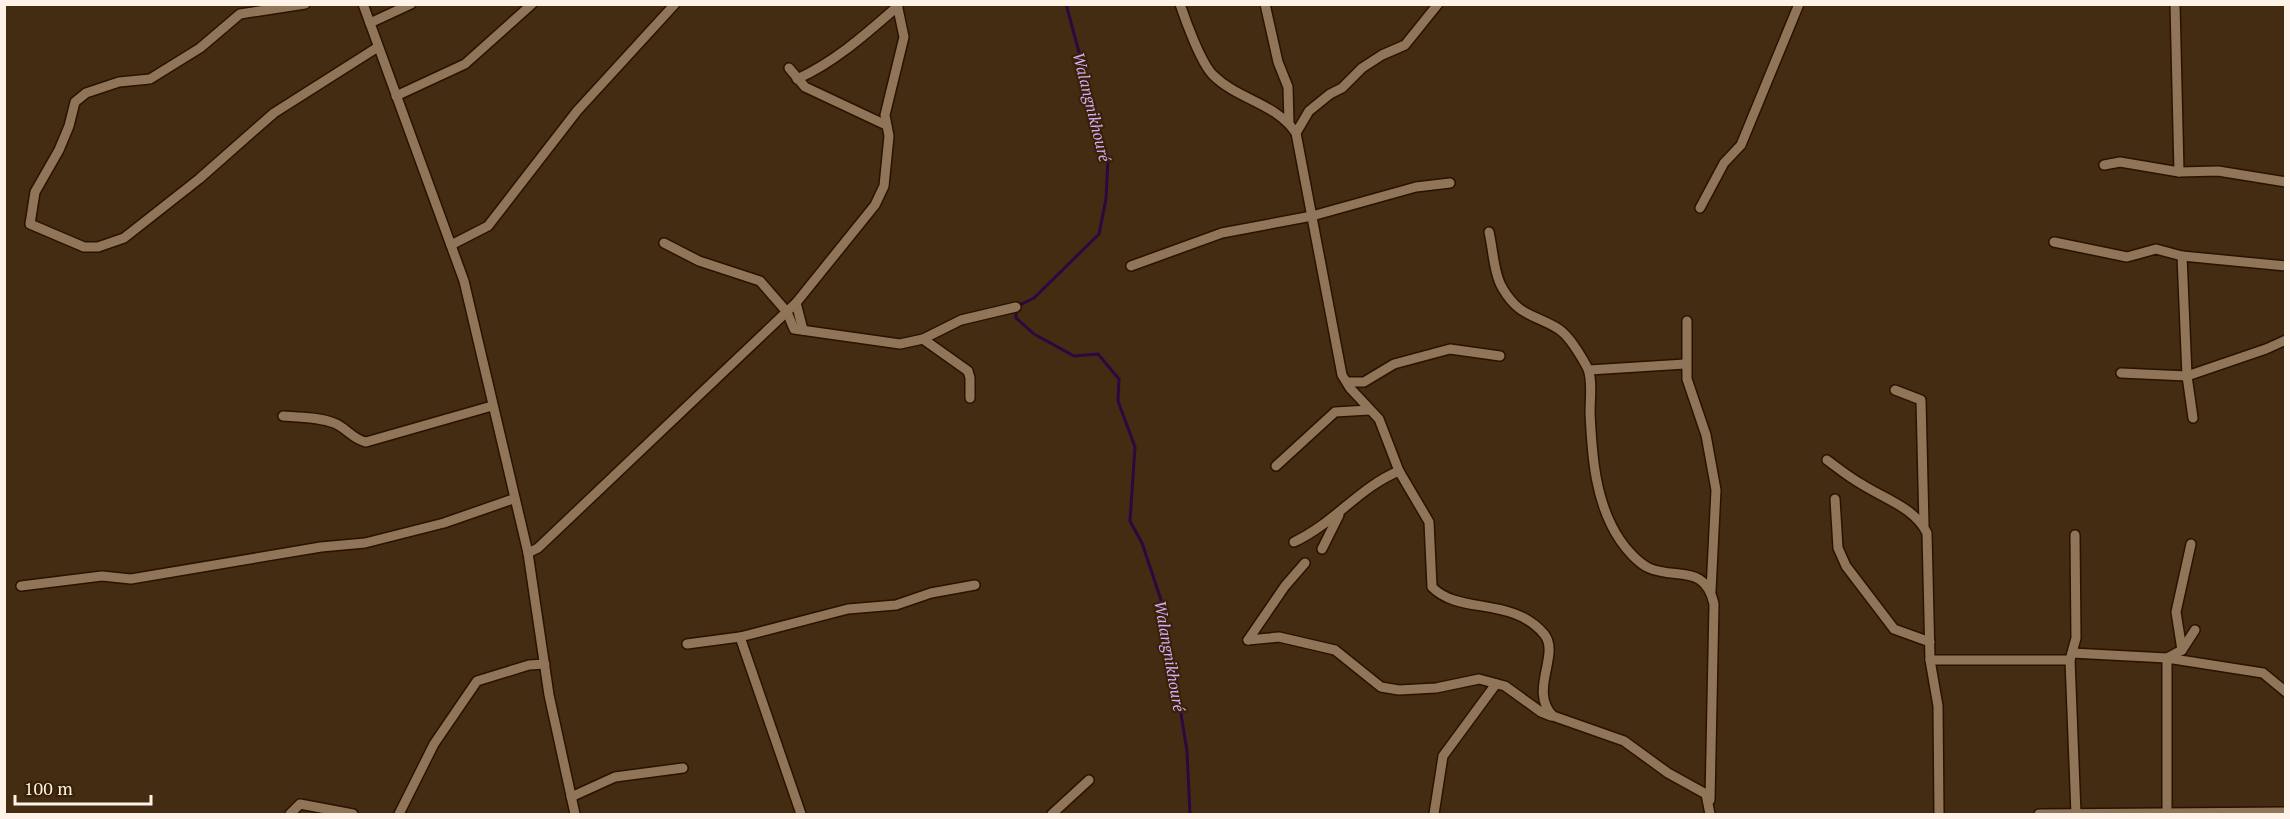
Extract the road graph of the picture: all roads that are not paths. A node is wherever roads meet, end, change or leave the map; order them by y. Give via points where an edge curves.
1 (305, 4) edge
2 (363, 4) edge
3 (411, 4) edge
4 (532, 4) edge
5 (675, 4) edge
6 (1180, 4) edge
7 (1265, 4) edge
8 (1438, 4) edge
9 (1799, 4) edge
10 (2175, 4) edge
11 (898, 5) edge
12 (370, 23) junction
13 (378, 47) junction
14 (789, 68) dead end
15 (797, 79) junction
16 (396, 96) junction
17 (1289, 123) junction
18 (886, 125) junction
19 (1296, 133) junction
20 (2104, 165) dead end
21 (2179, 172) junction
22 (2286, 182) edge
23 (1450, 183) dead end
24 (1701, 208) dead end
25 (1312, 216) junction
26 (1489, 232) dead end
27 (2054, 242) dead end
28 (664, 243) dead end
29 (451, 245) junction
30 (2182, 256) junction
31 (1131, 266) dead end
32 (2286, 266) edge
33 (796, 303) junction
34 (1016, 307) dead end
35 (787, 312) junction
36 (1687, 321) dead end
37 (803, 330) junction
38 (923, 339) junction
39 (2286, 340) edge
40 (1500, 356) dead end
41 (1685, 364) junction
42 (1589, 370) junction
43 (2121, 373) dead end
44 (2187, 376) junction
45 (1347, 382) junction
46 (1895, 390) dead end
47 (970, 398) dead end
48 (492, 406) junction
49 (1369, 410) junction
50 (283, 416) dead end
51 (2193, 418) dead end
52 (1827, 460) dead end
53 (1276, 466) dead end
54 (1399, 471) junction
55 (513, 499) junction
56 (1835, 500) dead end
57 (1342, 510) junction
58 (1924, 525) junction
59 (2075, 535) dead end
60 (1294, 542) dead end
61 (2191, 544) dead end
62 (1322, 549) dead end
63 (528, 553) junction
64 (1305, 563) dead end
65 (975, 585) dead end
66 (21, 586) dead end
67 (1711, 591) junction
68 (2195, 630) dead end
69 (740, 637) junction
70 (1930, 642) junction
71 (687, 644) dead end
72 (2182, 650) junction
73 (2071, 656) junction
74 (2168, 658) junction
75 (1930, 660) junction
76 (545, 664) junction
77 (1496, 684) junction
78 (2286, 692) edge
79 (1553, 716) junction
80 (683, 768) dead end
81 (1089, 780) dead end
82 (571, 796) junction
83 (1710, 810) edge
84 (2286, 812) edge
85 (2077, 813) edge
86 (2167, 813) edge
87 (2257, 813) edge
88 (290, 814) edge
89 (353, 814) edge
90 (399, 814) edge
91 (575, 814) edge
92 (801, 814) edge
93 (1052, 814) edge
94 (1434, 814) edge
95 (1939, 814) edge
96 (2039, 814) edge

1 - 13 street via 240,14 200,48 150,79 119,82 86,93 75,102 59,150 35,192 30,224 84,247 98,247 124,237 199,179 274,113
2 - 12 street
3 - 12 street
4 - 16 street via 465,64
5 - 29 street via 577,111 488,226
6 - 17 street via 1212,75
7 - 17 street via 1288,87
8 - 19 street via 1405,45 1362,68 1309,111
9 - 24 street via 1741,145 1724,163
10 - 21 street
11 - 15 street via 861,38
11 - 18 street via 904,37
12 - 13 street
13 - 16 street
14 - 15 street
15 - 18 street via 805,87
16 - 29 street
17 - 19 street
18 - 33 street via 889,136 884,186 875,205
19 - 25 street
20 - 21 street via 2120,162
21 - 22 street via 2218,171
23 - 25 street via 1416,187
25 - 31 street via 1222,233
25 - 45 street via 1342,375
26 - 42 street via 1502,288 1521,312 1559,328
27 - 30 street via 2127,257 2156,249
28 - 35 street via 699,261 760,281
29 - 48 street via 464,281
30 - 32 street
30 - 44 street
33 - 35 street
33 - 37 street
34 - 38 street via 961,320
35 - 37 street via 794,329
35 - 63 street via 538,548
36 - 41 street
37 - 38 street via 900,344
38 - 47 street via 968,371
39 - 44 street
40 - 45 street via 1450,349 1394,364 1364,382
41 - 42 street
41 - 67 street via 1706,435 1716,490
42 - 67 street via 1594,467 1608,519 1621,542 1641,564 1650,569 1689,574
43 - 44 street
44 - 51 street
45 - 49 street
46 - 58 street via 1922,400
48 - 50 street via 366,442 354,439 335,423
48 - 55 street
49 - 53 street via 1335,412
49 - 54 street via 1379,419
52 - 58 street via 1861,485 1906,509
54 - 57 street via 1378,480
54 - 79 street via 1429,522 1432,587 1440,596 1494,606 1526,617 1546,636 1549,651 1543,689 1546,710
55 - 63 street
55 - 66 street via 444,523 365,543 131,579 102,576
56 - 70 street via 1838,548 1846,566 1894,629
57 - 60 street via 1318,530
57 - 62 street
58 - 70 street
59 - 73 street via 2076,638
61 - 72 street via 2176,612
63 - 76 street
64 - 77 street via 1248,640 1279,637 1335,650 1381,687 1436,688 1479,679
65 - 69 street via 931,593 896,605 848,609
67 - 83 street via 1714,604
68 - 72 street
69 - 71 street
69 - 92 street
70 - 75 street
72 - 74 street
73 - 74 street
73 - 75 street
73 - 85 street
74 - 78 street via 2263,673
74 - 86 street
75 - 95 street via 1938,706
76 - 82 street
76 - 90 street via 477,681 434,744
77 - 79 street
77 - 94 street via 1443,756
79 - 83 street via 1624,741 1706,794
80 - 82 street via 615,777
81 - 93 street
82 - 91 street
84 - 87 street
85 - 86 street
85 - 96 street
86 - 87 street
88 - 89 street via 300,804

